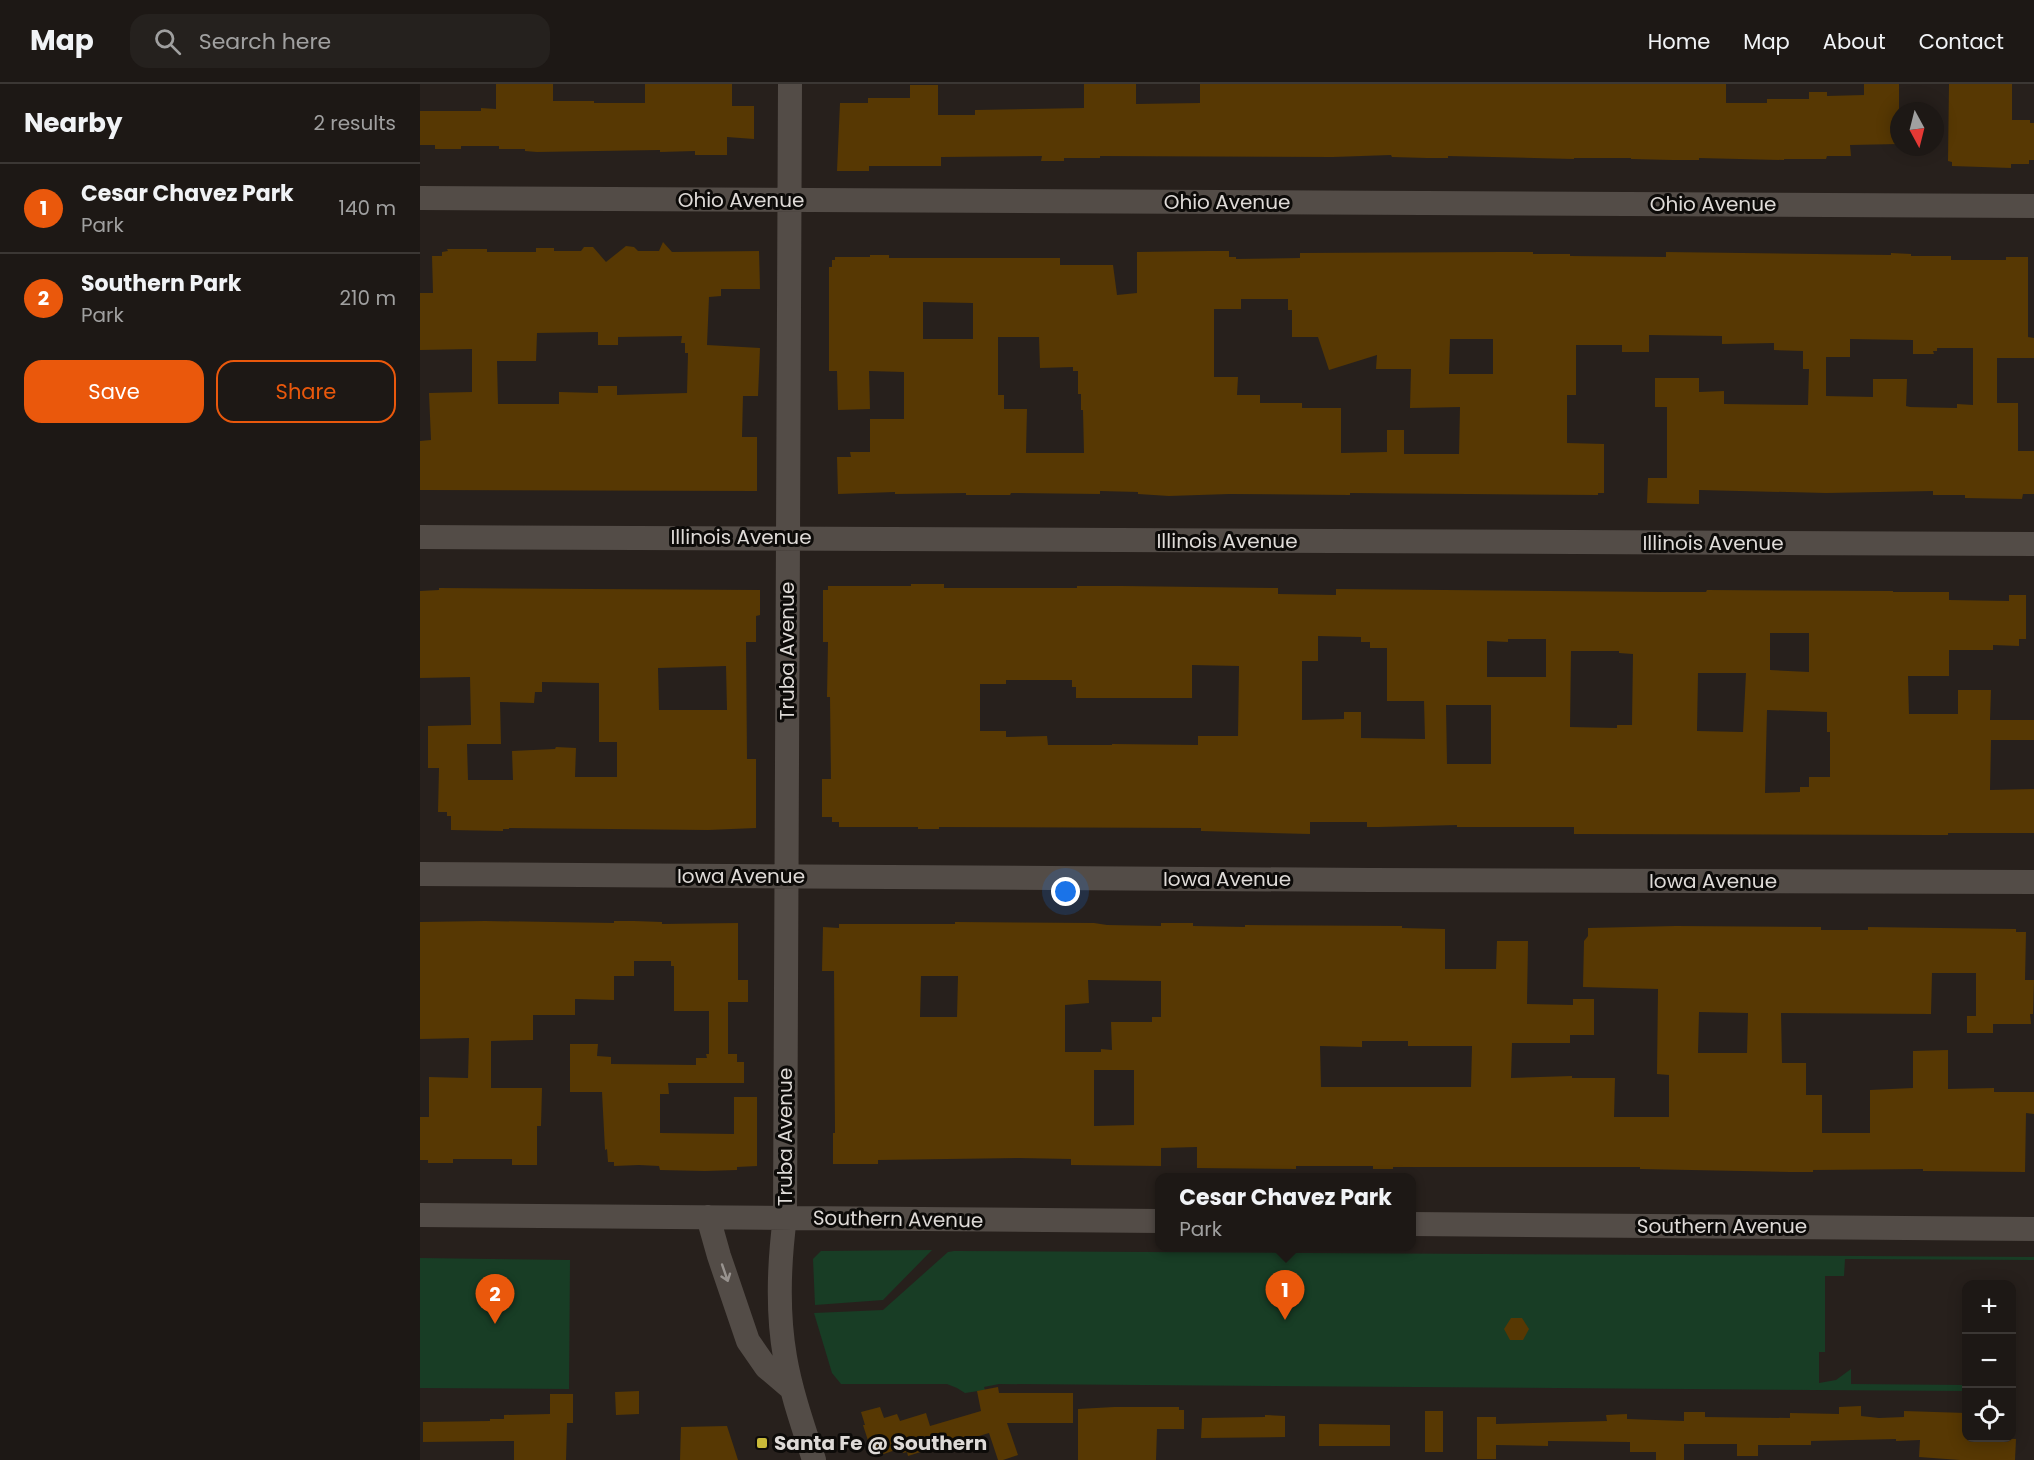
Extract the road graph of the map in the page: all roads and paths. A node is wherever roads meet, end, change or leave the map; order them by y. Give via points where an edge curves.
1 (790, 84) edge
2 (420, 198) edge
3 (789, 200) junction
4 (2034, 206) edge
5 (420, 537) edge
6 (788, 537) junction
7 (2034, 544) edge
8 (420, 874) edge
9 (786, 876) junction
10 (2034, 882) edge
11 (420, 1215) edge
12 (708, 1217) junction
13 (785, 1217) junction
14 (1155, 1221) edge
15 (1416, 1224) edge
16 (2034, 1229) edge
17 (792, 1389) junction
18 (813, 1460) edge

1 - 3 street, Truba Avenue
2 - 3 street, Ohio Avenue
3 - 4 street, Ohio Avenue
3 - 6 street, Truba Avenue
5 - 6 street, Illinois Avenue
6 - 7 street, Illinois Avenue
6 - 9 street, Truba Avenue
8 - 9 street, Iowa Avenue
9 - 10 street, Iowa Avenue
9 - 13 street, Truba Avenue
11 - 12 street, Southern Avenue
12 - 13 street, Southern Avenue
12 -> 17 street via 748,1341 766,1367
13 - 14 street, Southern Avenue
13 - 17 street, Truba Avenue via 781,1318
15 - 16 street, Southern Avenue
17 - 18 street, Truba Avenue

